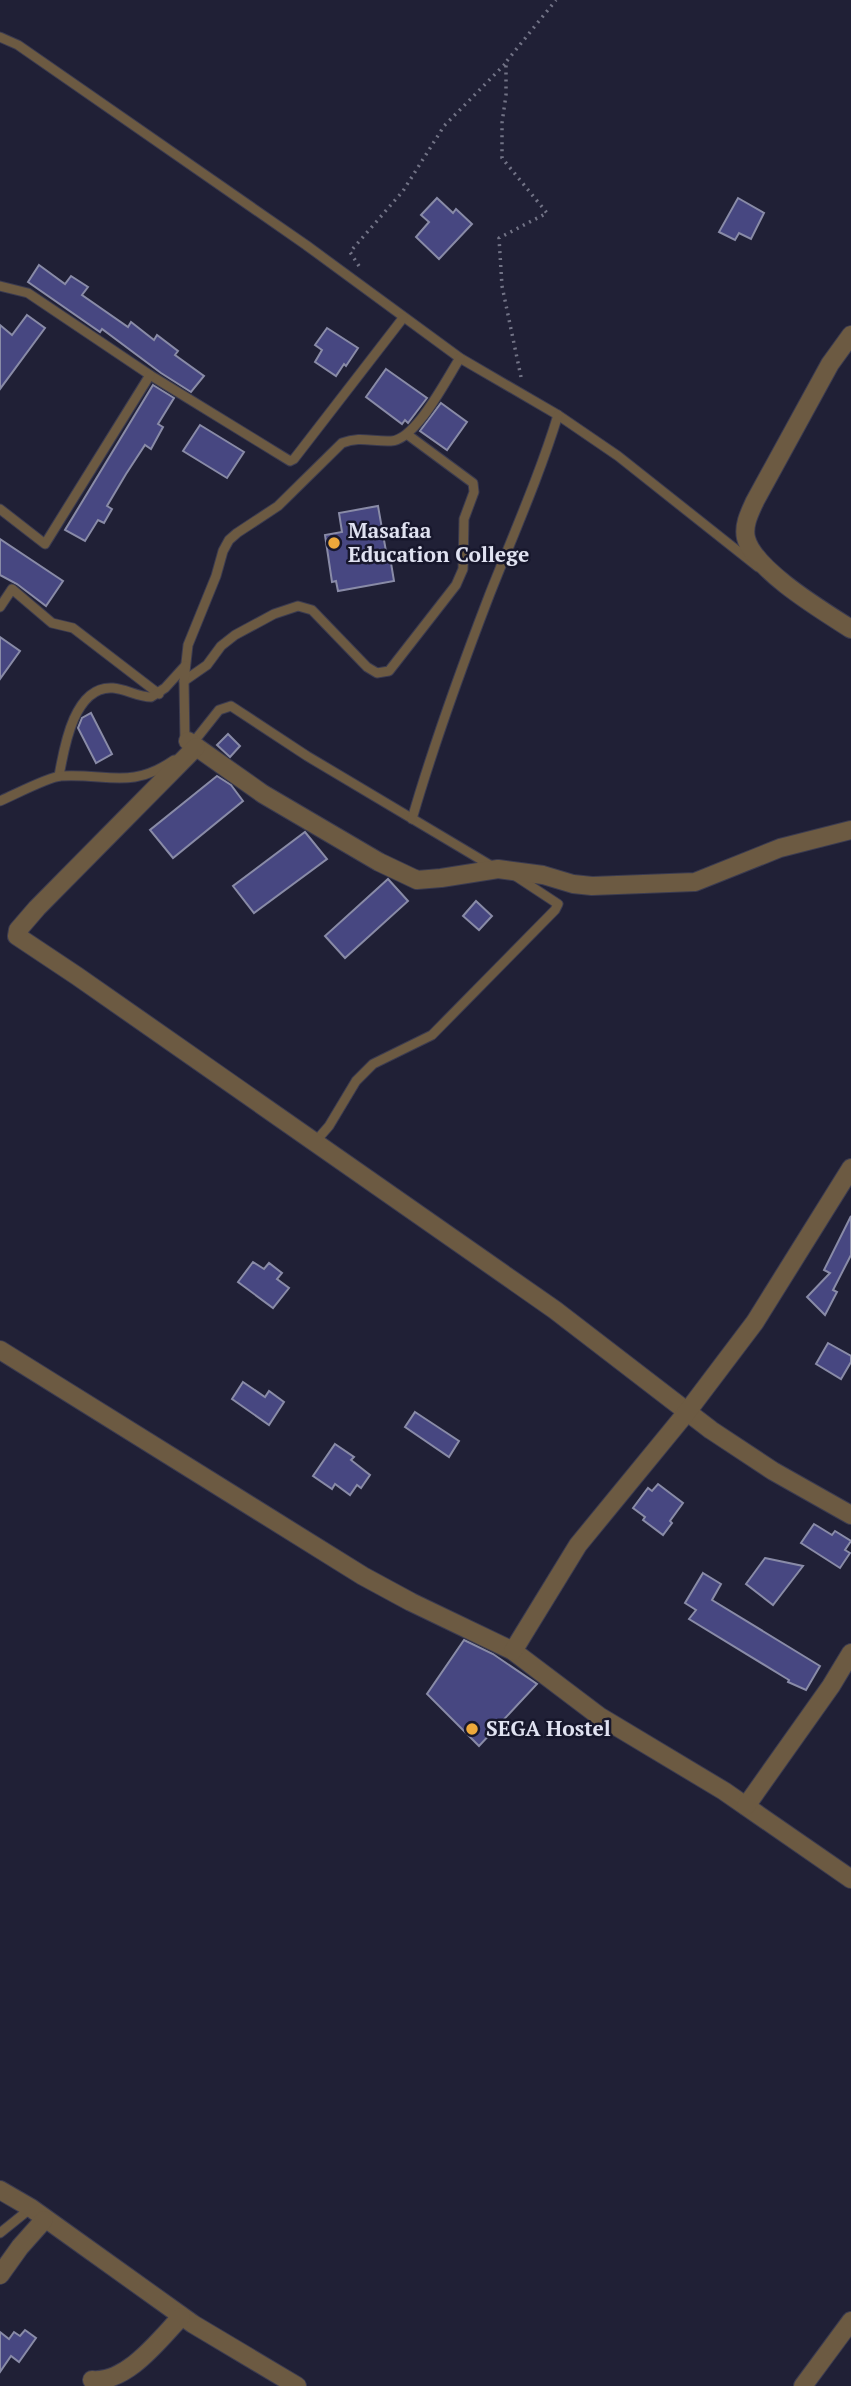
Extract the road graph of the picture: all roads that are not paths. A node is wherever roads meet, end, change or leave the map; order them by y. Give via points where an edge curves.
1 (0, 37) edge
2 (0, 286) edge
3 (403, 318) junction
4 (851, 335) edge
5 (460, 358) junction
6 (150, 375) junction
7 (558, 415) junction
8 (408, 435) junction
9 (0, 509) edge
10 (774, 577) junction
11 (4, 592) edge
12 (0, 607) edge
13 (851, 629) edge
14 (186, 665) junction
15 (184, 681) junction
16 (159, 694) junction
17 (192, 743) junction
18 (59, 776) junction
19 (0, 802) edge
20 (412, 819) junction
21 (851, 830) edge
22 (502, 870) junction
23 (314, 1143) junction
24 (851, 1168) edge
25 (0, 1350) edge
26 (687, 1412) junction
27 (851, 1515) edge
28 (513, 1651) junction
29 (851, 1653) edge
30 (746, 1806) junction
31 (851, 1879) edge
32 (0, 2190) edge
33 (37, 2214) junction
34 (0, 2233) edge
35 (0, 2275) edge
36 (181, 2316) junction
37 (851, 2321) edge
38 (92, 2380) dead end
39 (297, 2386) edge
40 (803, 2386) edge

1 - 3 lane via 18,45 306,245
2 - 6 lane via 28,293
3 - 5 lane
3 - 6 lane via 293,460
4 - 10 street via 830,364 755,501 746,526 746,538
5 - 7 lane
5 - 8 lane
6 - 9 lane via 45,544
7 - 10 lane
7 - 20 lane via 542,467 463,664
8 - 14 lane via 393,441 355,438 342,443 278,506 229,540 188,645
8 - 15 lane via 473,483 474,492 464,519 463,569 456,585 389,671 377,673 367,667 312,610 298,606 235,635 207,665
10 - 13 street
11 - 12 lane
11 - 16 lane via 12,589 52,623 73,628
14 - 15 lane
14 - 16 lane
15 - 17 lane
16 - 18 lane via 147,697 112,688 98,690 86,699 65,745
17 - 18 lane via 163,768 134,778
17 - 20 lane via 219,710 231,706
17 - 22 street via 263,794 404,875 428,880
17 - 23 street via 16,934
18 - 19 lane
20 - 22 lane
21 - 22 street via 780,848 695,882 592,886
22 - 23 lane via 558,904 555,910 432,1035 373,1064
23 - 26 street via 555,1310
24 - 26 street via 755,1322
25 - 28 street via 363,1576
26 - 27 street via 772,1471
26 - 28 street via 578,1545
28 - 30 street via 599,1716
29 - 30 street
30 - 31 street
32 - 33 street
33 - 34 lane
33 - 35 street
33 - 36 street
36 - 38 street via 139,2361 103,2381
36 - 39 street
37 - 40 street

